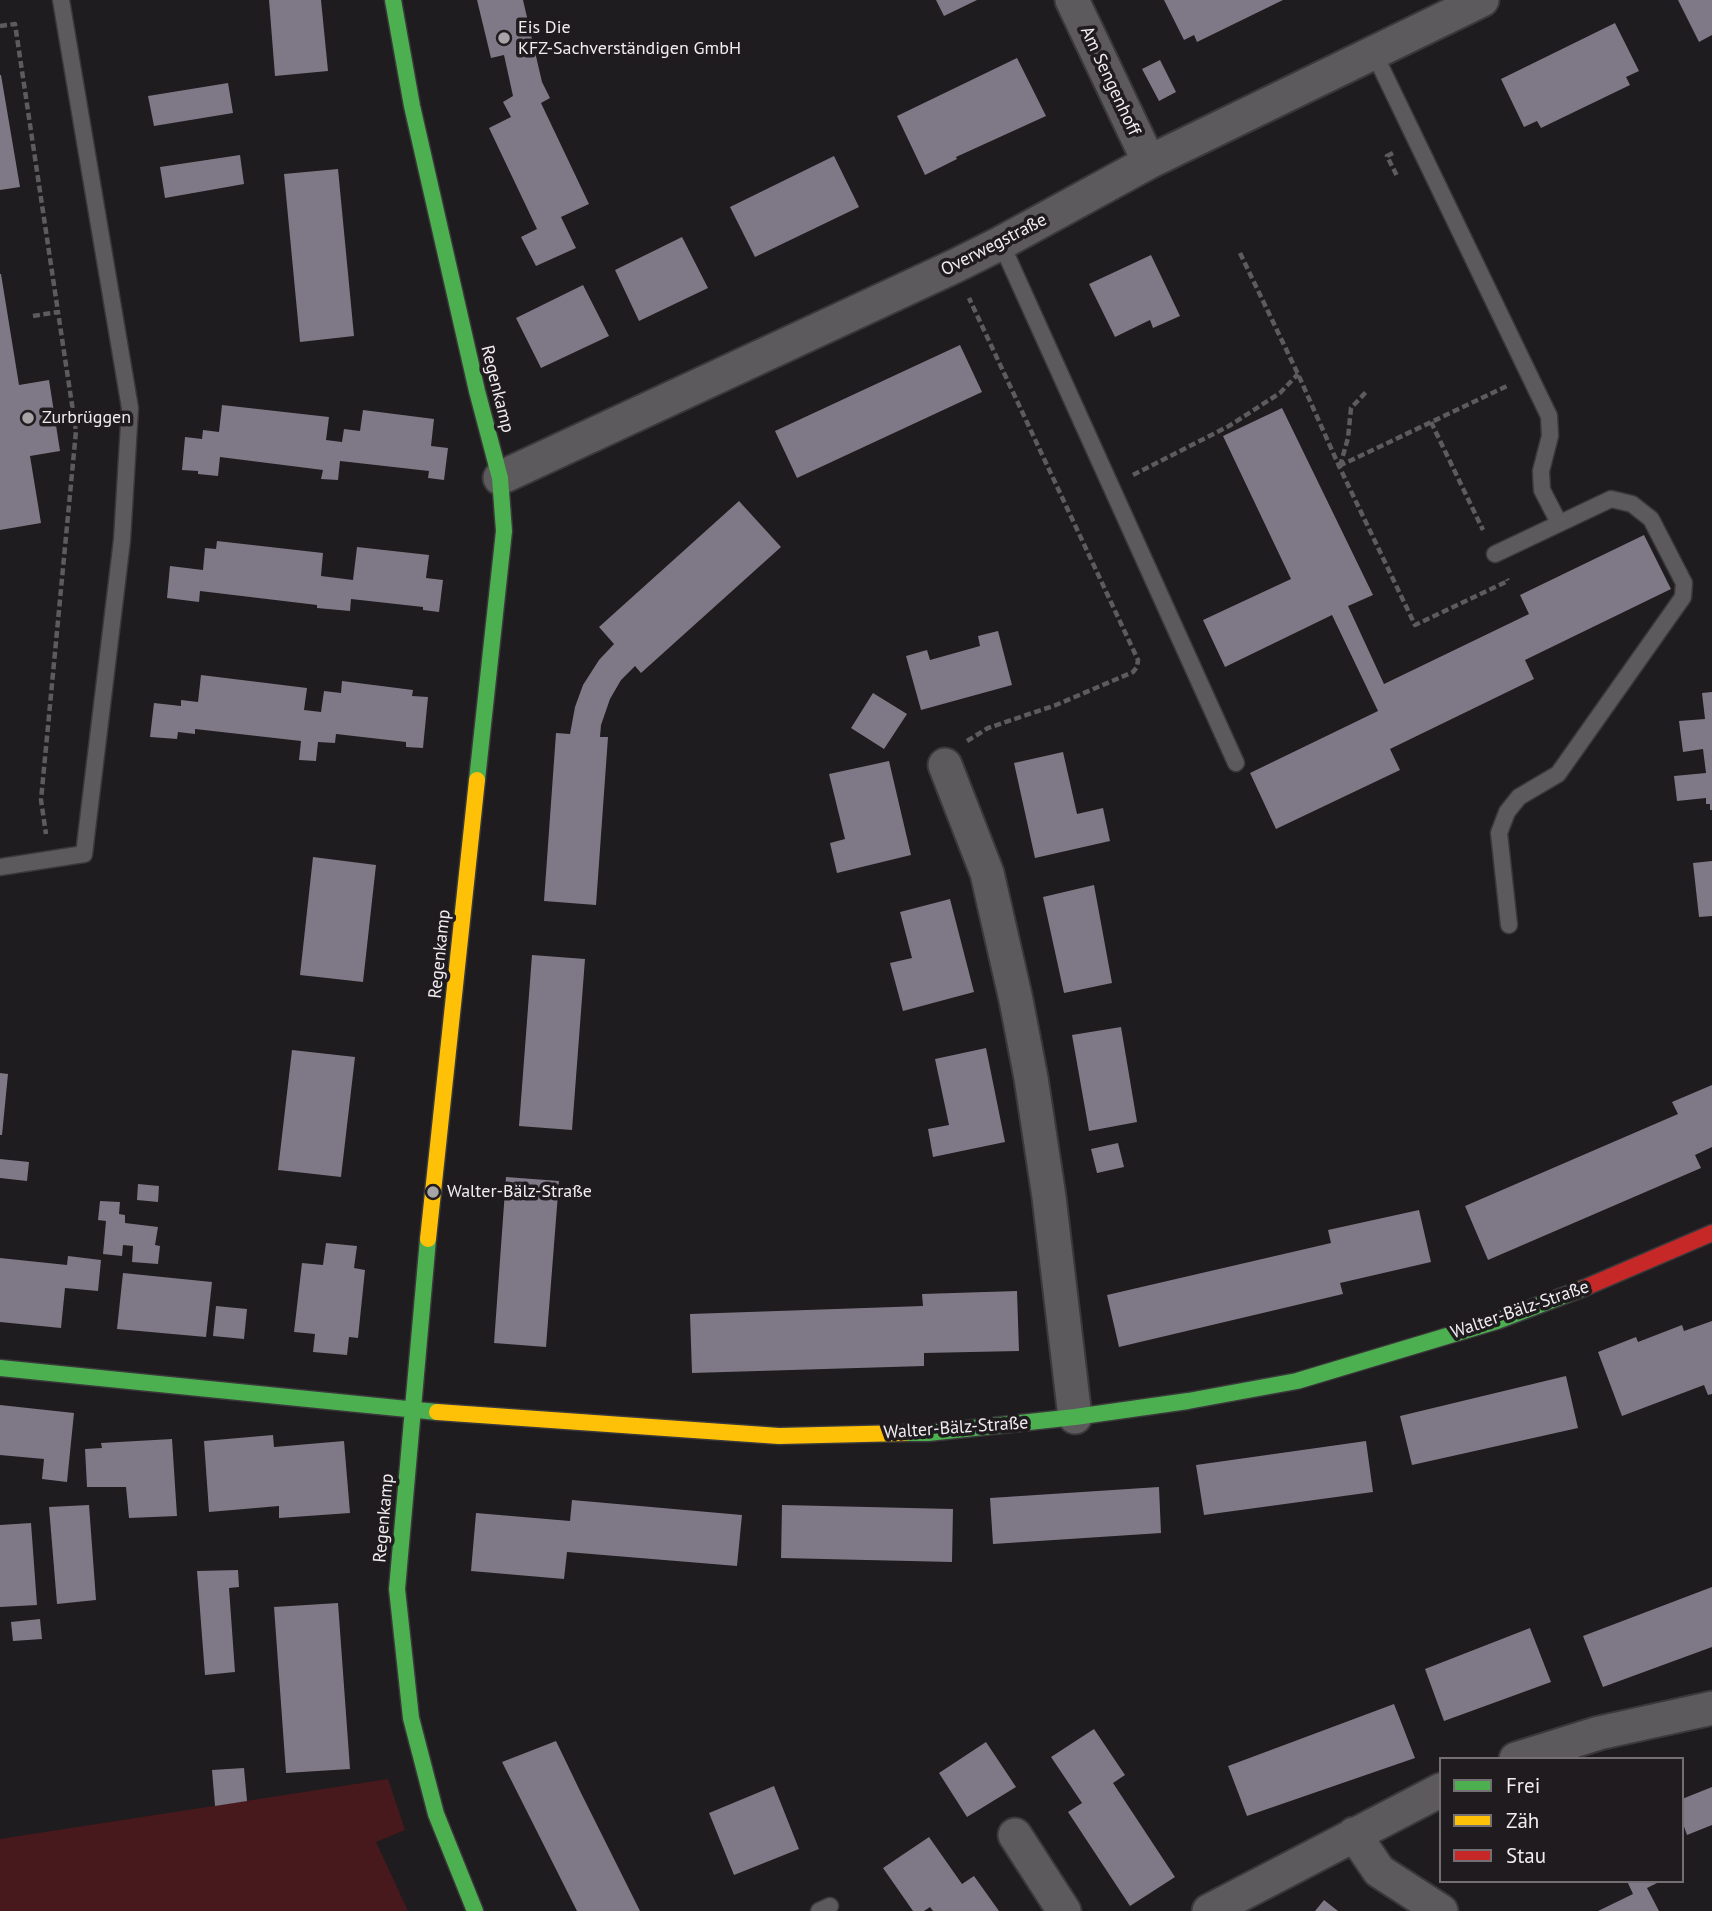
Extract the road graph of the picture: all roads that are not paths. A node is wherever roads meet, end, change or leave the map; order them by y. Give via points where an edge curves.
1 (61, 0) edge
2 (393, 0) edge
3 (1072, 0) edge
4 (1482, 0) edge
5 (1374, 53) junction
6 (1149, 162) junction
7 (1001, 243) junction
8 (500, 478) junction
9 (1559, 523) junction
10 (1494, 554) road end
11 (1236, 763) dead end
12 (945, 765) road end
13 (0, 867) edge
14 (1508, 925) dead end
15 (1712, 1233) edge
16 (0, 1368) edge
17 (412, 1410) junction
18 (1075, 1418) junction
19 (1712, 1708) edge
20 (1522, 1757) edge
21 (1439, 1791) edge
22 (1354, 1834) junction
23 (1015, 1835) dead end
24 (475, 1911) edge
25 (1064, 1911) edge
26 (1209, 1911) edge
27 (1441, 1911) edge

1 - 13 lane via 130,408 122,540 84,854
2 - 8 street, Regenkamp via 412,106
3 - 6 street, Am Sengenhoff
4 - 5 street, Overwegstraße
5 - 6 street, Overwegstraße
5 - 9 lane via 1549,416 1542,490
6 - 7 street, Overwegstraße
7 - 8 street, Overwegstraße
7 - 11 lane
8 - 17 street, Regenkamp via 504,531
9 - 10 lane
9 - 14 lane via 1611,499 1632,504 1651,519 1684,583 1683,597 1558,775 1519,797 1507,812 1499,833
12 - 18 street via 987,873 1016,1000 1049,1197
15 - 18 street, Walter-Bälz-Straße via 1497,1321 1297,1381
16 - 17 street, Walter-Bälz-Straße
17 - 18 street, Walter-Bälz-Straße via 779,1436 928,1433
17 - 24 street, Regenkamp via 397,1589 411,1718 436,1814
19 - 20 street via 1599,1733
21 - 22 street
22 - 26 street
22 - 27 street via 1379,1871
23 - 25 street

